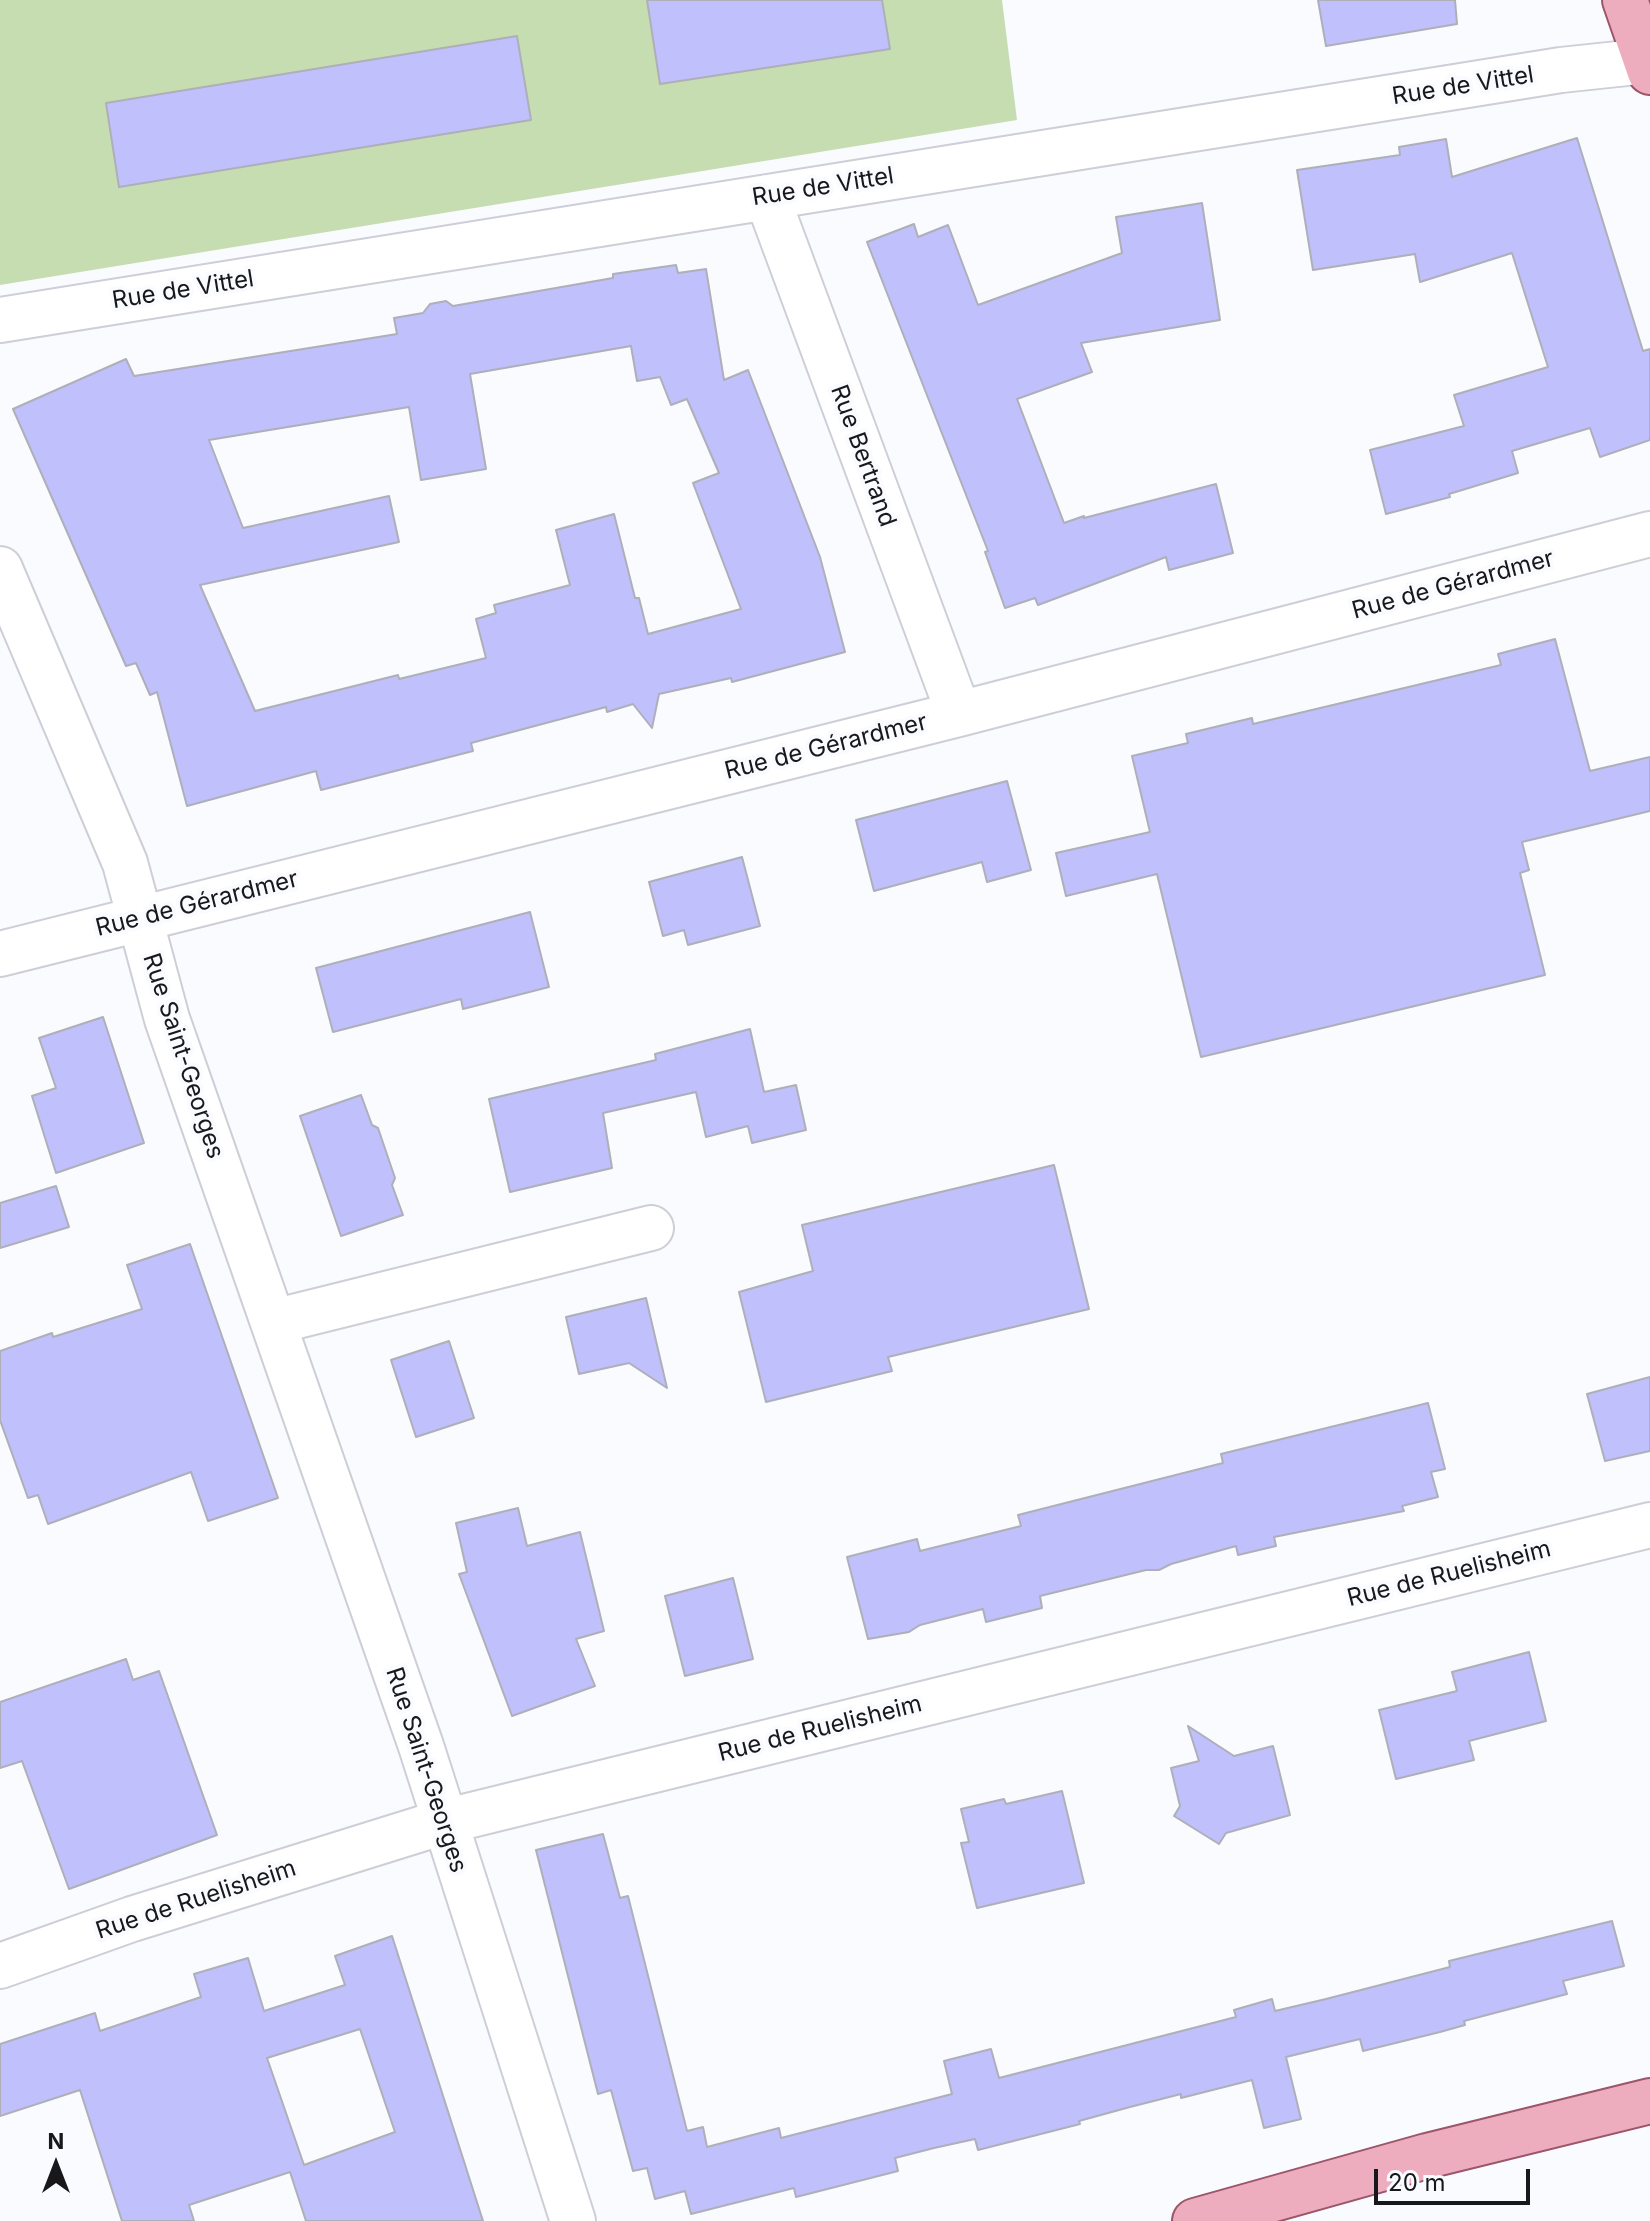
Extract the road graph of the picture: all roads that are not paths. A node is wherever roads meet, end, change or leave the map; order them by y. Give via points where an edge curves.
1 (1625, 0) edge
2 (1648, 66) edge
3 (767, 197) junction
4 (0, 320) edge
5 (1650, 534) edge
6 (0, 569) edge
7 (959, 714) junction
8 (139, 918) junction
9 (0, 954) edge
10 (651, 1228) dead end
11 (273, 1322) junction
12 (1650, 1525) edge
13 (443, 1822) junction
14 (0, 1966) edge
15 (1650, 2101) edge
16 (573, 2221) edge
17 (1195, 2221) edge

1 - 2 main road
2 - 3 street, Rue de Vittel via 1546,73
3 - 4 street, Rue de Vittel
3 - 7 street, Rue Bertrand
5 - 7 street, Rue de Gérardmer
6 - 8 street, Rue Saint-Georges via 106,813
7 - 8 street, Rue de Gérardmer
8 - 9 street, Rue de Gérardmer
8 - 11 street, Rue Saint-Georges via 167,1019
10 - 11 street
11 - 13 street, Rue Saint-Georges
12 - 13 street, Rue de Ruelisheim
13 - 14 street, Rue de Ruelisheim
13 - 16 street, Rue Saint-Georges
15 - 17 main road

